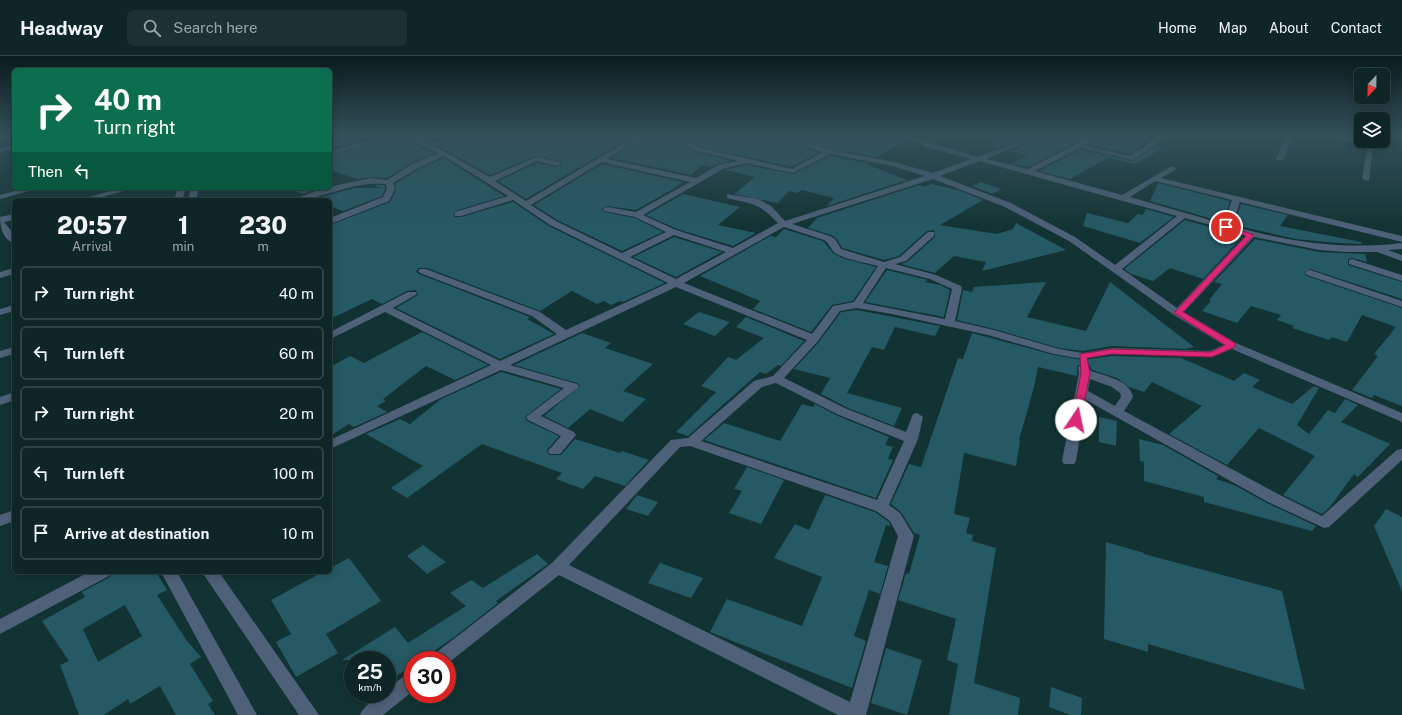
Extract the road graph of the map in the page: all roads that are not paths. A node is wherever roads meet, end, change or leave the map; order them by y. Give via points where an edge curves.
1 (414, 167) edge
2 (468, 167) edge
3 (519, 167) edge
4 (590, 167) edge
5 (633, 167) edge
6 (724, 167) edge
7 (772, 167) edge
8 (801, 167) edge
9 (903, 167) edge
10 (959, 167) edge
11 (1006, 167) edge
12 (1038, 167) edge
13 (1368, 167) edge
14 (1172, 168) dead end
15 (1028, 172) junction
16 (933, 176) junction
17 (1155, 179) junction
18 (1366, 179) dead end
19 (491, 180) junction
20 (698, 181) junction
21 (389, 182) junction
22 (332, 189) edge
23 (28, 190) edge
24 (122, 190) edge
25 (327, 190) edge
26 (730, 196) dead end
27 (0, 197) edge
28 (515, 197) junction
29 (90, 198) edge
30 (302, 198) edge
31 (1123, 198) junction
32 (1237, 198) junction
33 (525, 205) junction
34 (607, 209) dead end
35 (458, 214) dead end
36 (637, 215) junction
37 (1184, 215) junction
38 (12, 218) edge
39 (332, 219) edge
40 (0, 222) edge
41 (783, 224) junction
42 (1226, 227) junction
43 (673, 232) junction
44 (932, 234) dead end
45 (1250, 235) junction
46 (12, 237) edge
47 (1402, 239) edge
48 (1402, 246) edge
49 (1376, 250) junction
50 (733, 251) junction
51 (622, 257) junction
52 (1402, 258) edge
53 (1352, 262) dead end
54 (883, 265) junction
55 (1116, 269) junction
56 (423, 271) dead end
57 (12, 272) edge
58 (1310, 273) dead end
59 (0, 275) edge
60 (1402, 278) edge
61 (676, 283) junction
62 (412, 294) dead end
63 (1402, 304) edge
64 (857, 305) junction
65 (386, 308) junction
66 (12, 309) edge
67 (0, 312) edge
68 (1178, 313) junction
69 (949, 324) junction
70 (332, 335) edge
71 (565, 335) junction
72 (814, 339) junction
73 (1232, 345) junction
74 (12, 351) edge
75 (0, 355) edge
76 (1083, 356) junction
77 (501, 366) junction
78 (1085, 373) junction
79 (777, 379) junction
80 (1082, 393) junction
81 (12, 397) edge
82 (0, 401) edge
83 (1116, 413) junction
84 (917, 417) dead end
85 (1402, 418) edge
86 (911, 439) junction
87 (691, 442) junction
88 (332, 444) edge
89 (555, 451) dead end
90 (1402, 453) edge
91 (1069, 461) dead end
92 (881, 507) junction
93 (12, 516) edge
94 (0, 521) edge
95 (558, 567) junction
96 (99, 574) edge
97 (170, 574) edge
98 (211, 574) edge
99 (0, 627) edge
100 (451, 651) edge
101 (404, 687) edge
102 (248, 715) edge
103 (310, 715) edge
104 (368, 715) edge
105 (856, 715) edge

1 - 21 street
2 - 19 street
3 - 19 street
4 - 33 street
5 - 20 street
6 - 20 street
7 - 8 street via 793,171
9 - 16 street
10 - 16 street
11 - 15 street
12 - 15 street
13 - 18 street
14 - 17 street
15 - 31 street
16 - 41 street
16 - 55 street via 1008,206 1072,239
17 - 31 street
17 - 32 street
19 - 28 street
20 - 36 street
21 - 22 street via 371,180
21 - 39 street via 391,189 386,199
23 - 27 street
24 - 29 street
25 - 30 street
26 - 41 street via 755,201 768,208
28 - 33 street
28 - 35 street
31 - 37 street
32 - 42 street
32 - 47 street
33 - 51 street via 553,223
34 - 36 street
36 - 43 street
37 - 42 street
37 - 55 street
38 - 40 street
40 - 46 street
41 - 50 street
41 - 54 street via 827,238 838,251 847,255
42 - 45 street
43 - 50 street
43 - 51 street
44 - 54 street via 903,259
45 - 49 street via 1320,248
45 - 68 street
48 - 49 street
49 - 52 street
50 - 61 street
51 - 61 street
53 - 60 street
54 - 64 street
54 - 69 street via 933,277 957,288
55 - 68 street
56 - 71 street via 536,314
57 - 59 street
58 - 63 street
61 - 71 street
61 - 72 street
62 - 65 street
64 - 69 street
64 - 72 street via 837,308
65 - 70 street
65 - 77 street
66 - 67 street
68 - 73 street
69 - 76 street
71 - 77 street
72 - 79 street
73 - 76 street via 1212,354 1112,351
73 - 85 street
74 - 75 street
76 - 78 street
77 - 88 street
77 - 89 street via 573,387 532,418 569,435
78 - 80 street
78 - 83 street via 1116,384 1126,392 1127,397
79 - 86 street via 843,412
79 - 87 street via 758,384
80 - 83 street
80 - 91 street
81 - 82 street
83 - 90 street via 1324,523
84 - 86 street
86 - 92 street
87 - 92 street
87 - 95 street via 676,443
92 - 105 street via 895,517 906,536
93 - 94 street
95 - 100 street
95 - 105 street
96 - 99 street
97 - 102 street
98 - 103 street
101 - 104 street

